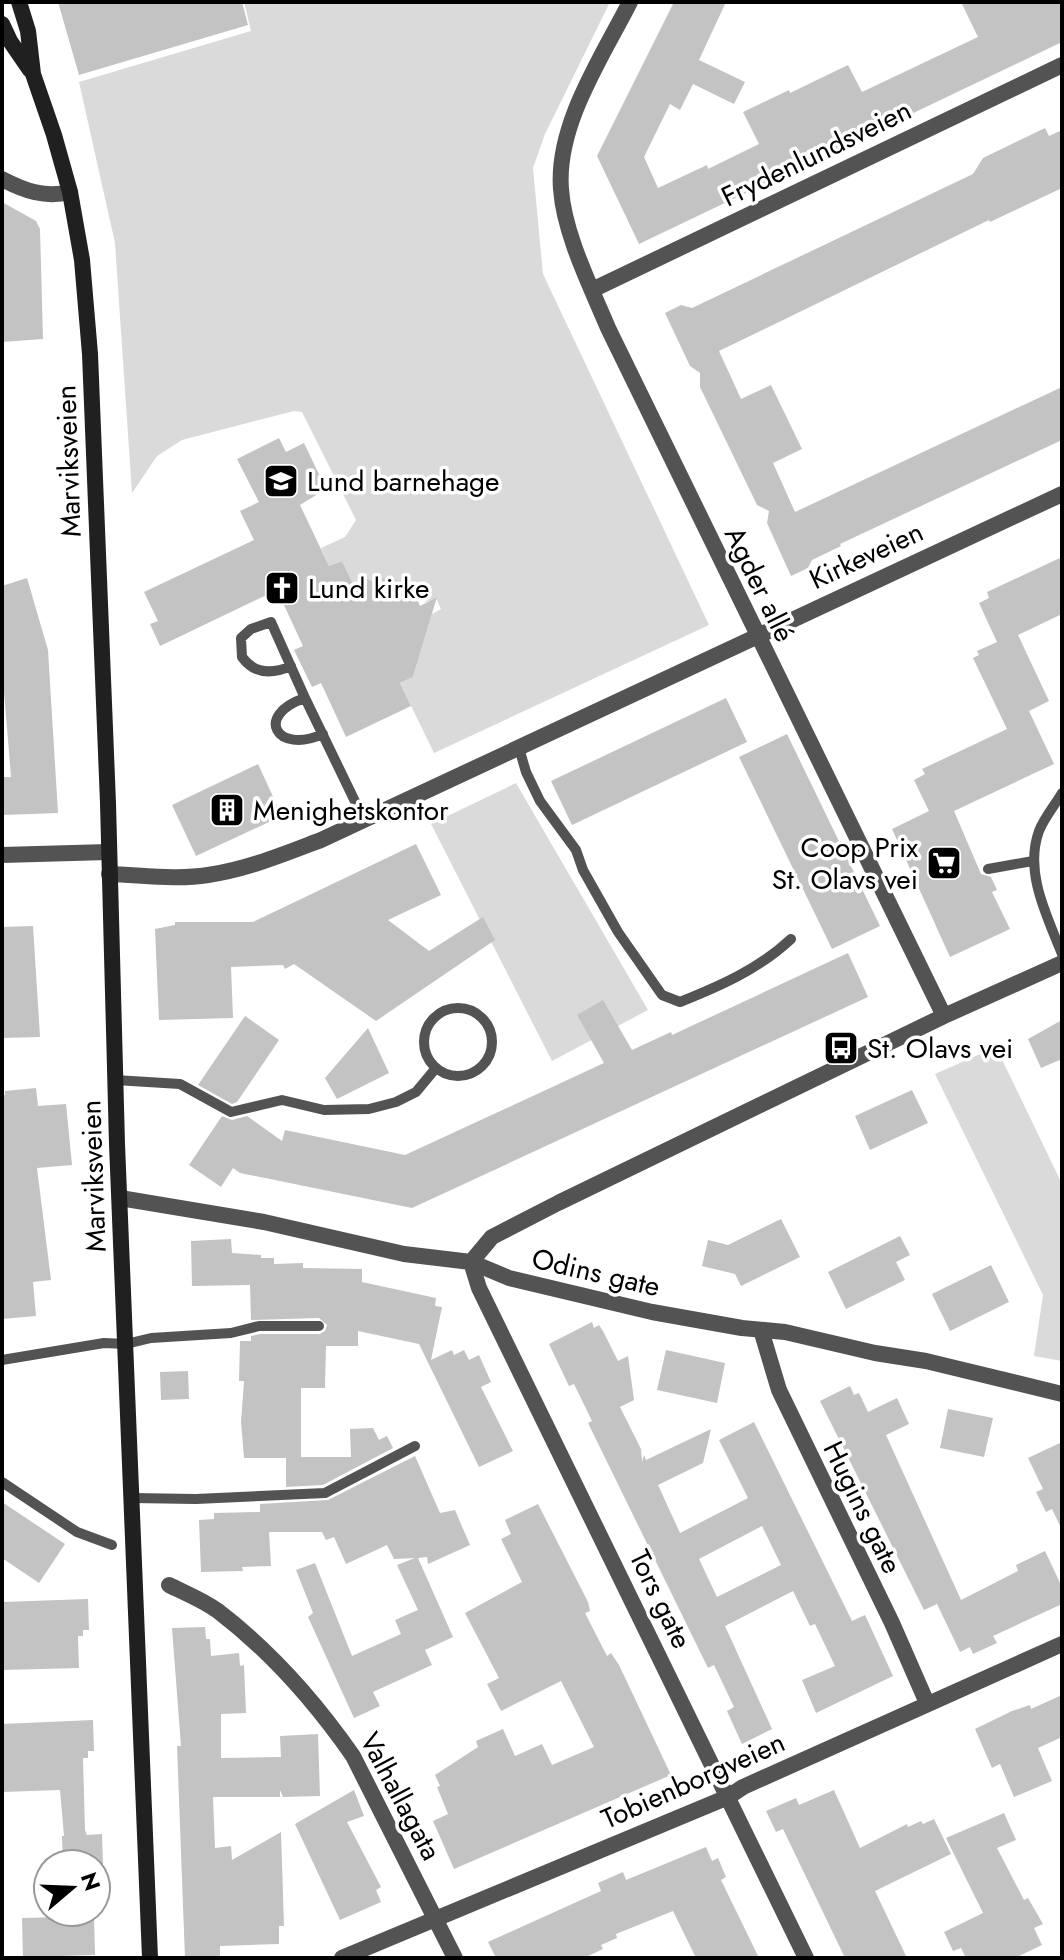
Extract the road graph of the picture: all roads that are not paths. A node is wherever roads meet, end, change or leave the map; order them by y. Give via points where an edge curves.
1 (19, 2) edge
2 (630, 2) edge
3 (2, 24) edge
4 (1062, 65) edge
5 (33, 74) junction
6 (2, 179) edge
7 (70, 192) junction
8 (592, 290) junction
9 (1062, 494) edge
10 (756, 635) junction
11 (291, 666) junction
12 (305, 698) junction
13 (323, 734) junction
14 (519, 748) junction
15 (1062, 793) edge
16 (364, 820) junction
17 (108, 852) junction
18 (2, 855) edge
19 (1033, 861) junction
20 (988, 869) dead end
21 (109, 874) junction
22 (791, 939) dead end
23 (1062, 954) edge
24 (1062, 963) edge
25 (944, 1016) junction
26 (436, 1068) junction
27 (115, 1080) junction
28 (120, 1198) junction
29 (471, 1262) junction
30 (319, 1326) dead end
31 (761, 1330) junction
32 (126, 1344) junction
33 (2, 1360) edge
34 (1062, 1394) edge
35 (415, 1446) dead end
36 (2, 1482) edge
37 (132, 1498) junction
38 (112, 1545) dead end
39 (169, 1585) dead end
40 (1062, 1644) edge
41 (927, 1703) junction
42 (728, 1797) junction
43 (436, 1920) junction
44 (150, 1958) edge
45 (342, 1958) edge
46 (455, 1958) edge
47 (806, 1958) edge

1 - 5 main road, Marviksveien
2 - 8 street, Agder allé via 564,142 561,192
3 - 5 main road, Marviksveien
4 - 8 street, Frydenlundsveien
5 - 7 main road, Marviksveien
6 - 7 street via 43,195
7 - 17 main road, Marviksveien via 90,354
8 - 10 street, Agder allé
9 - 10 street, Kirkeveien
10 - 14 street, Kirkeveien
10 - 25 street, Agder allé
11 - 11 lane via 275,673 251,666 242,657 241,638 271,622
11 - 12 lane
12 - 13 lane
12 - 13 lane via 279,711 279,730 293,742
13 - 16 lane
14 - 16 street, Kirkeveien
14 - 22 lane via 540,801 576,850 618,932 662,995 680,1002 726,983
15 - 19 lane via 1039,830
16 - 21 street, Kirkeveien via 254,865 206,875
17 - 18 street
17 - 21 main road, Marviksveien
19 - 20 lane
19 - 23 lane
21 - 27 main road, Marviksveien
24 - 25 street
25 - 29 street via 492,1237
26 - 26 lane via 458,1076 480,1069 488,1060 492,1037 481,1017 459,1008 437,1016 425,1036 428,1059
26 - 27 lane via 416,1092 396,1102 347,1111 282,1100 231,1112 180,1084
27 - 28 main road, Marviksveien
28 - 29 street, Odins gate via 264,1222 404,1254
28 - 32 main road, Marviksveien
29 - 31 street, Odins gate via 509,1278 652,1312
29 - 42 street, Tors gate via 479,1288
30 - 32 lane via 259,1326
31 - 34 street, Odins gate
31 - 41 street, Hugins gate via 784,1403
32 - 33 lane
32 - 37 main road, Marviksveien
35 - 37 lane via 325,1493
36 - 38 lane via 77,1532
37 - 44 main road, Marviksveien
39 - 43 street, Valhallagata via 216,1610 262,1650 333,1727
40 - 41 street, Tobienborgveien
41 - 42 street, Tobienborgveien
42 - 43 street, Tobienborgveien
42 - 47 street, Tors gate
43 - 45 street, Tobienborgveien
43 - 46 street, Valhallagata

